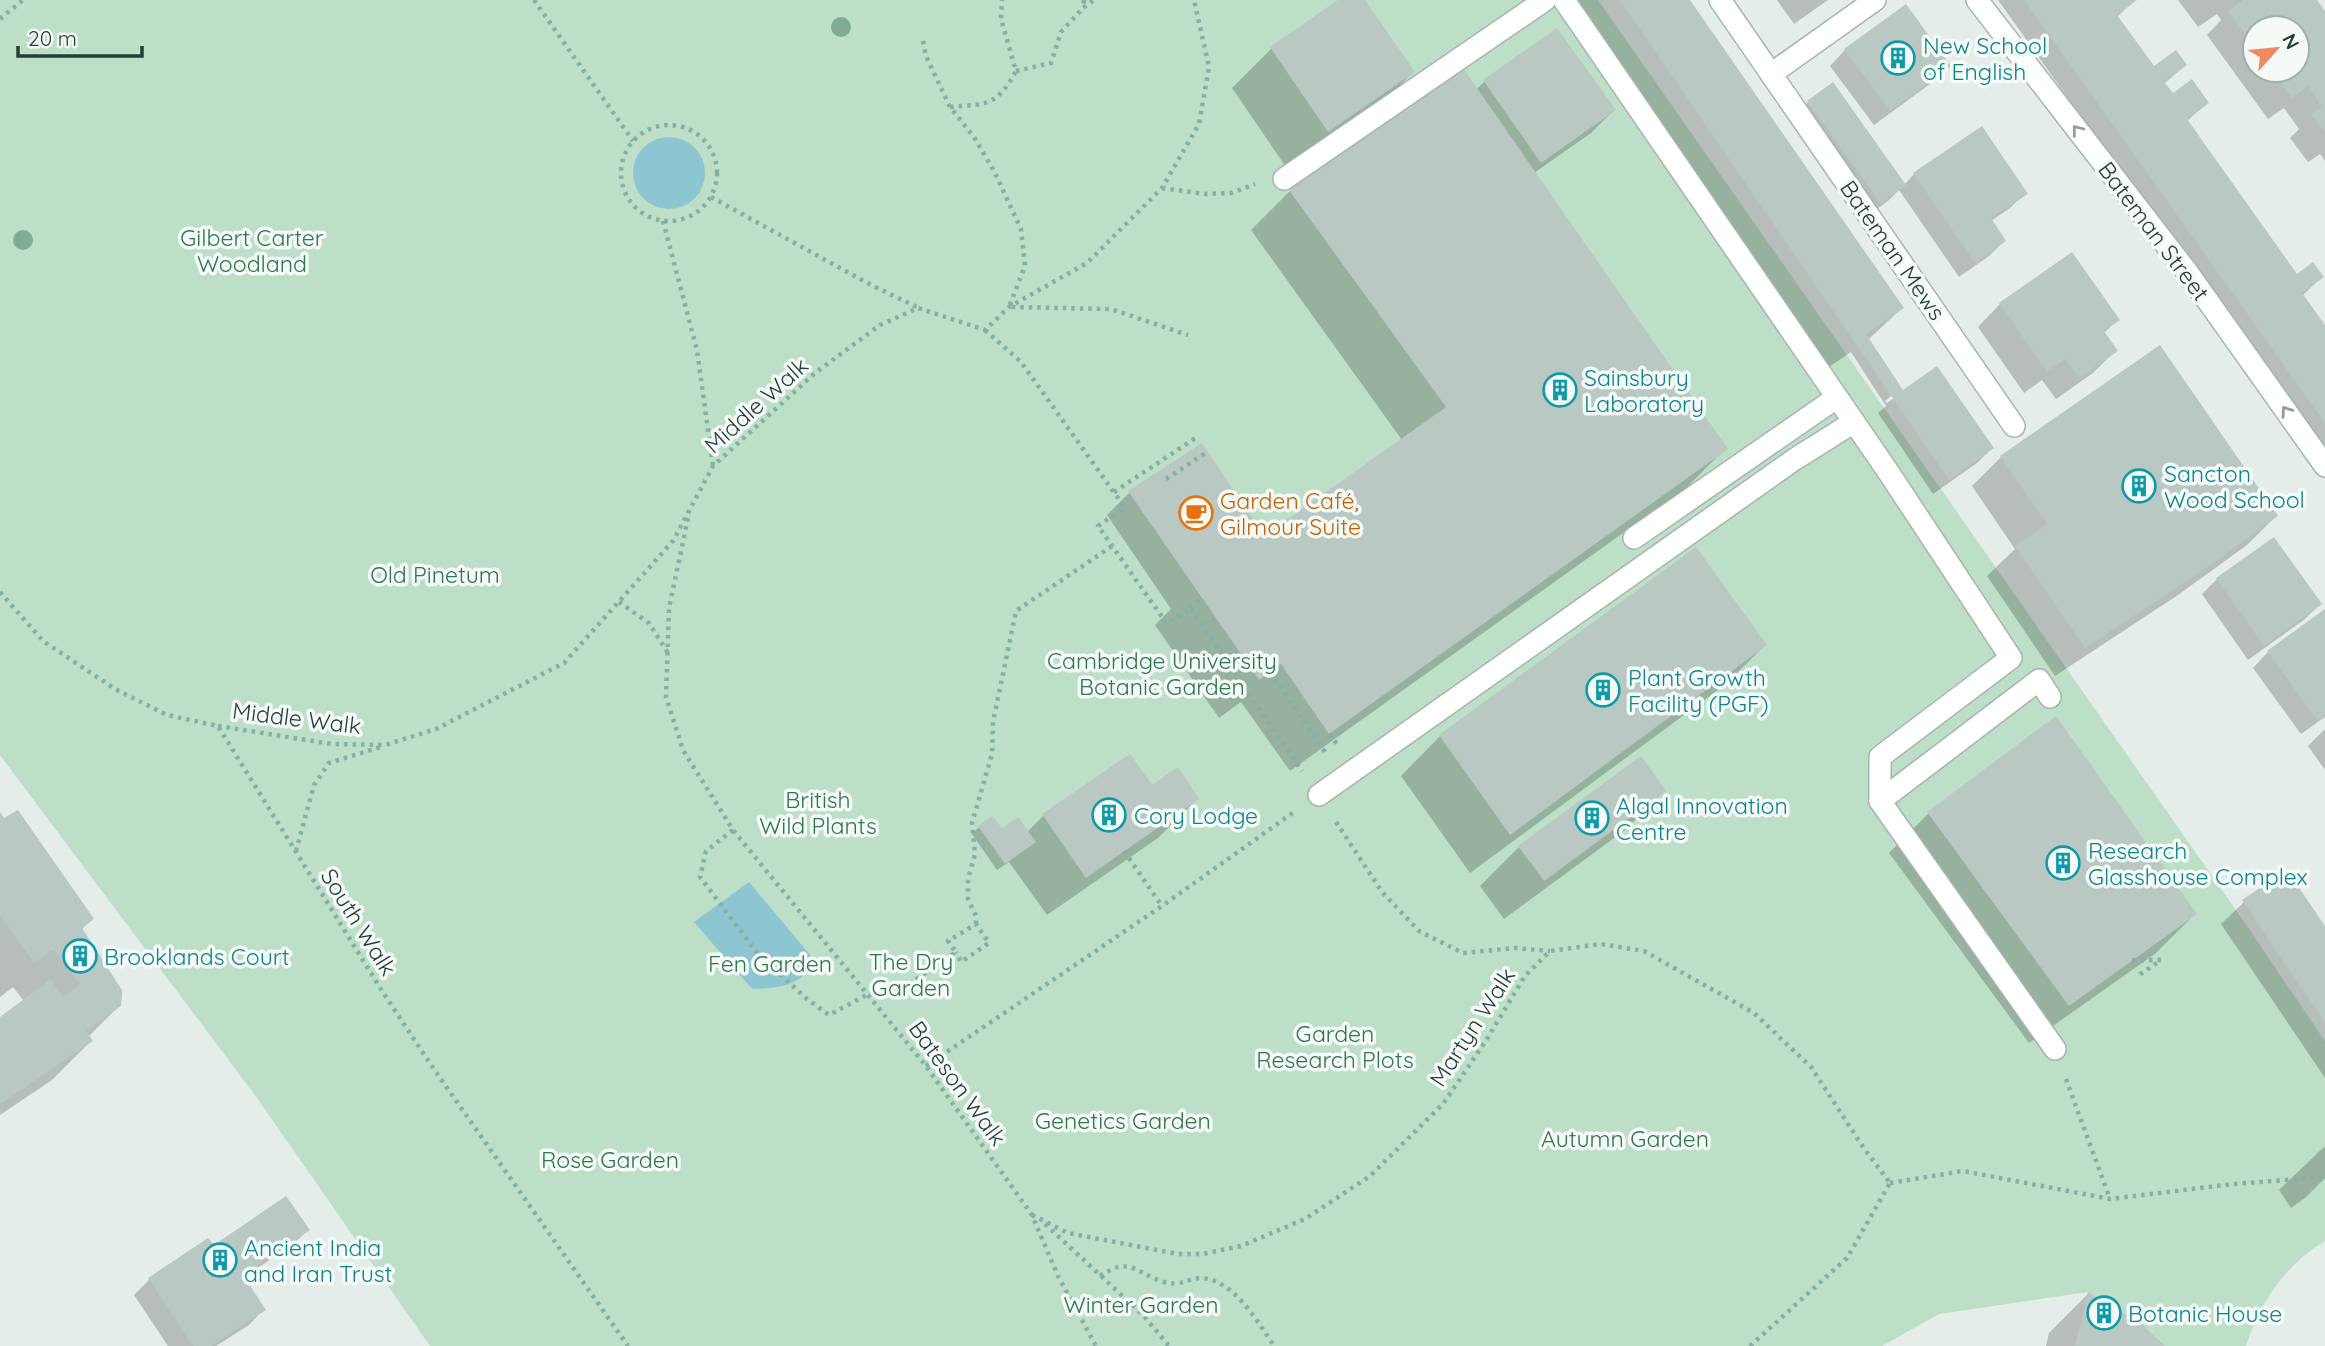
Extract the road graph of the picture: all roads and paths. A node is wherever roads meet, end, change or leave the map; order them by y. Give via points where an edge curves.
1 (23, 0) edge
2 (534, 0) edge
3 (1002, 0) edge
4 (1084, 0) edge
5 (1094, 0) edge
6 (1194, 0) edge
7 (1545, 0) edge
8 (1564, 0) edge
9 (1720, 0) edge
10 (1875, 0) edge
11 (1978, 0) edge
12 (1083, 8) junction
13 (0, 19) edge
14 (923, 41) dead end
15 (1016, 71) junction
16 (1771, 74) junction
17 (950, 107) junction
18 (633, 141) junction
19 (1284, 179) joint
20 (1162, 188) junction
21 (711, 197) junction
22 (663, 221) junction
23 (1009, 307) junction
24 (918, 308) junction
25 (985, 330) junction
26 (1188, 335) dead end
27 (1836, 398) junction
28 (1854, 422) junction
29 (2014, 426) dead end
30 (1197, 437) dead end
31 (1207, 452) dead end
32 (713, 466) junction
33 (2325, 467) edge
34 (1166, 479) dead end
35 (1114, 492) junction
36 (689, 512) junction
37 (1634, 538) dead end
38 (1112, 546) junction
39 (0, 592) edge
40 (1202, 598) dead end
41 (619, 601) junction
42 (1189, 608) junction
43 (668, 653) junction
44 (1270, 672) dead end
45 (2050, 696) dead end
46 (218, 726) junction
47 (385, 746) junction
48 (1343, 778) junction
49 (1319, 795) junction
50 (1880, 801) junction
51 (733, 830) junction
52 (1124, 851) dead end
53 (296, 852) junction
54 (1162, 906) junction
55 (975, 924) junction
56 (1550, 951) junction
57 (956, 952) junction
58 (2132, 960) dead end
59 (2139, 975) dead end
60 (868, 994) junction
61 (2055, 1049) joint
62 (926, 1066) junction
63 (2325, 1177) edge
64 (1890, 1183) junction
65 (2110, 1199) junction
66 (1032, 1215) junction
67 (1041, 1221) junction
68 (1100, 1276) junction
69 (628, 1346) edge
70 (1096, 1346) edge
71 (1169, 1346) edge
72 (1274, 1346) edge
73 (1750, 1346) edge

1 - 13 path
2 - 18 path
3 - 15 path via 1001,19
4 - 12 path
5 - 12 path
6 - 20 path via 1209,67 1199,124
7 - 19 street
8 - 27 street
9 - 16 street, Bateman Mews
10 - 16 street
33 -> 11 street, Bateman Street via 2188,273
12 - 15 path via 1061,32 1051,64
14 - 17 path
15 - 17 path via 1006,90 993,101
16 - 29 street, Bateman Mews
17 - 23 path via 994,171 1021,229 1025,266
18 - 21 path via 645,131 675,125 703,139 712,152 716,175
18 - 22 path via 621,168 627,197 648,217
19 - 20 path via 1231,193
20 - 23 path via 1087,263
21 - 22 path via 690,216
21 - 24 path
22 - 32 path via 697,350
23 - 25 path
23 - 26 path via 1111,309
24 - 25 path
24 - 32 path, Middle Walk via 880,326 816,373
25 - 35 path via 1021,362
27 - 28 street
27 - 37 street
28 - 48 street
28 - 50 street via 2011,658 1880,757
30 - 35 path
31 - 34 path
32 - 36 path, Middle Walk
35 - 38 path via 1124,508 1098,526
36 - 41 path, Middle Walk via 673,541
36 - 43 path, Bateson Walk via 669,608
38 - 42 path via 1167,624
38 - 55 path via 1016,611 993,722 992,754 972,824 975,855 968,899
39 - 46 path via 43,641 116,689 167,715
40 - 42 path
41 - 43 path via 649,622
41 - 47 path, Middle Walk via 564,663 436,729
42 - 49 path
43 - 51 path, Bateson Walk via 666,697 683,750
44 - 48 path
45 - 50 street via 2039,680
46 - 47 path, Middle Walk via 332,744
46 - 53 path, South Walk
47 - 53 path via 329,763 314,785
48 - 49 street
49 - 54 path
49 - 56 path via 1382,892 1419,930 1463,953 1515,948
50 - 61 street
51 - 60 path, Bateson Walk
51 - 60 path via 706,851 700,877 758,954 829,1015
52 - 54 path
53 - 69 path, South Walk via 431,1065
54 - 62 path
55 - 57 path via 948,941
55 - 57 path via 989,943 961,962
56 - 64 path via 1601,944 1644,951 1754,1013 1811,1067
56 - 67 path, Martyn Walk via 1525,976 1443,1104 1370,1176 1305,1219 1241,1246 1203,1254 1178,1254 1068,1233
57 - 60 path via 905,987 887,984
58 - 59 path via 2161,960
60 - 62 path, Bateson Walk
61 - 65 path
62 - 66 path, Bateson Walk
63 - 65 path
64 - 65 path via 1963,1171
64 - 73 path via 1847,1258
66 - 67 path, Martyn Walk
66 - 70 path, Bateson Walk
67 - 68 path
68 - 71 path
68 - 72 path via 1112,1268 1129,1266 1166,1283 1212,1280 1246,1305

